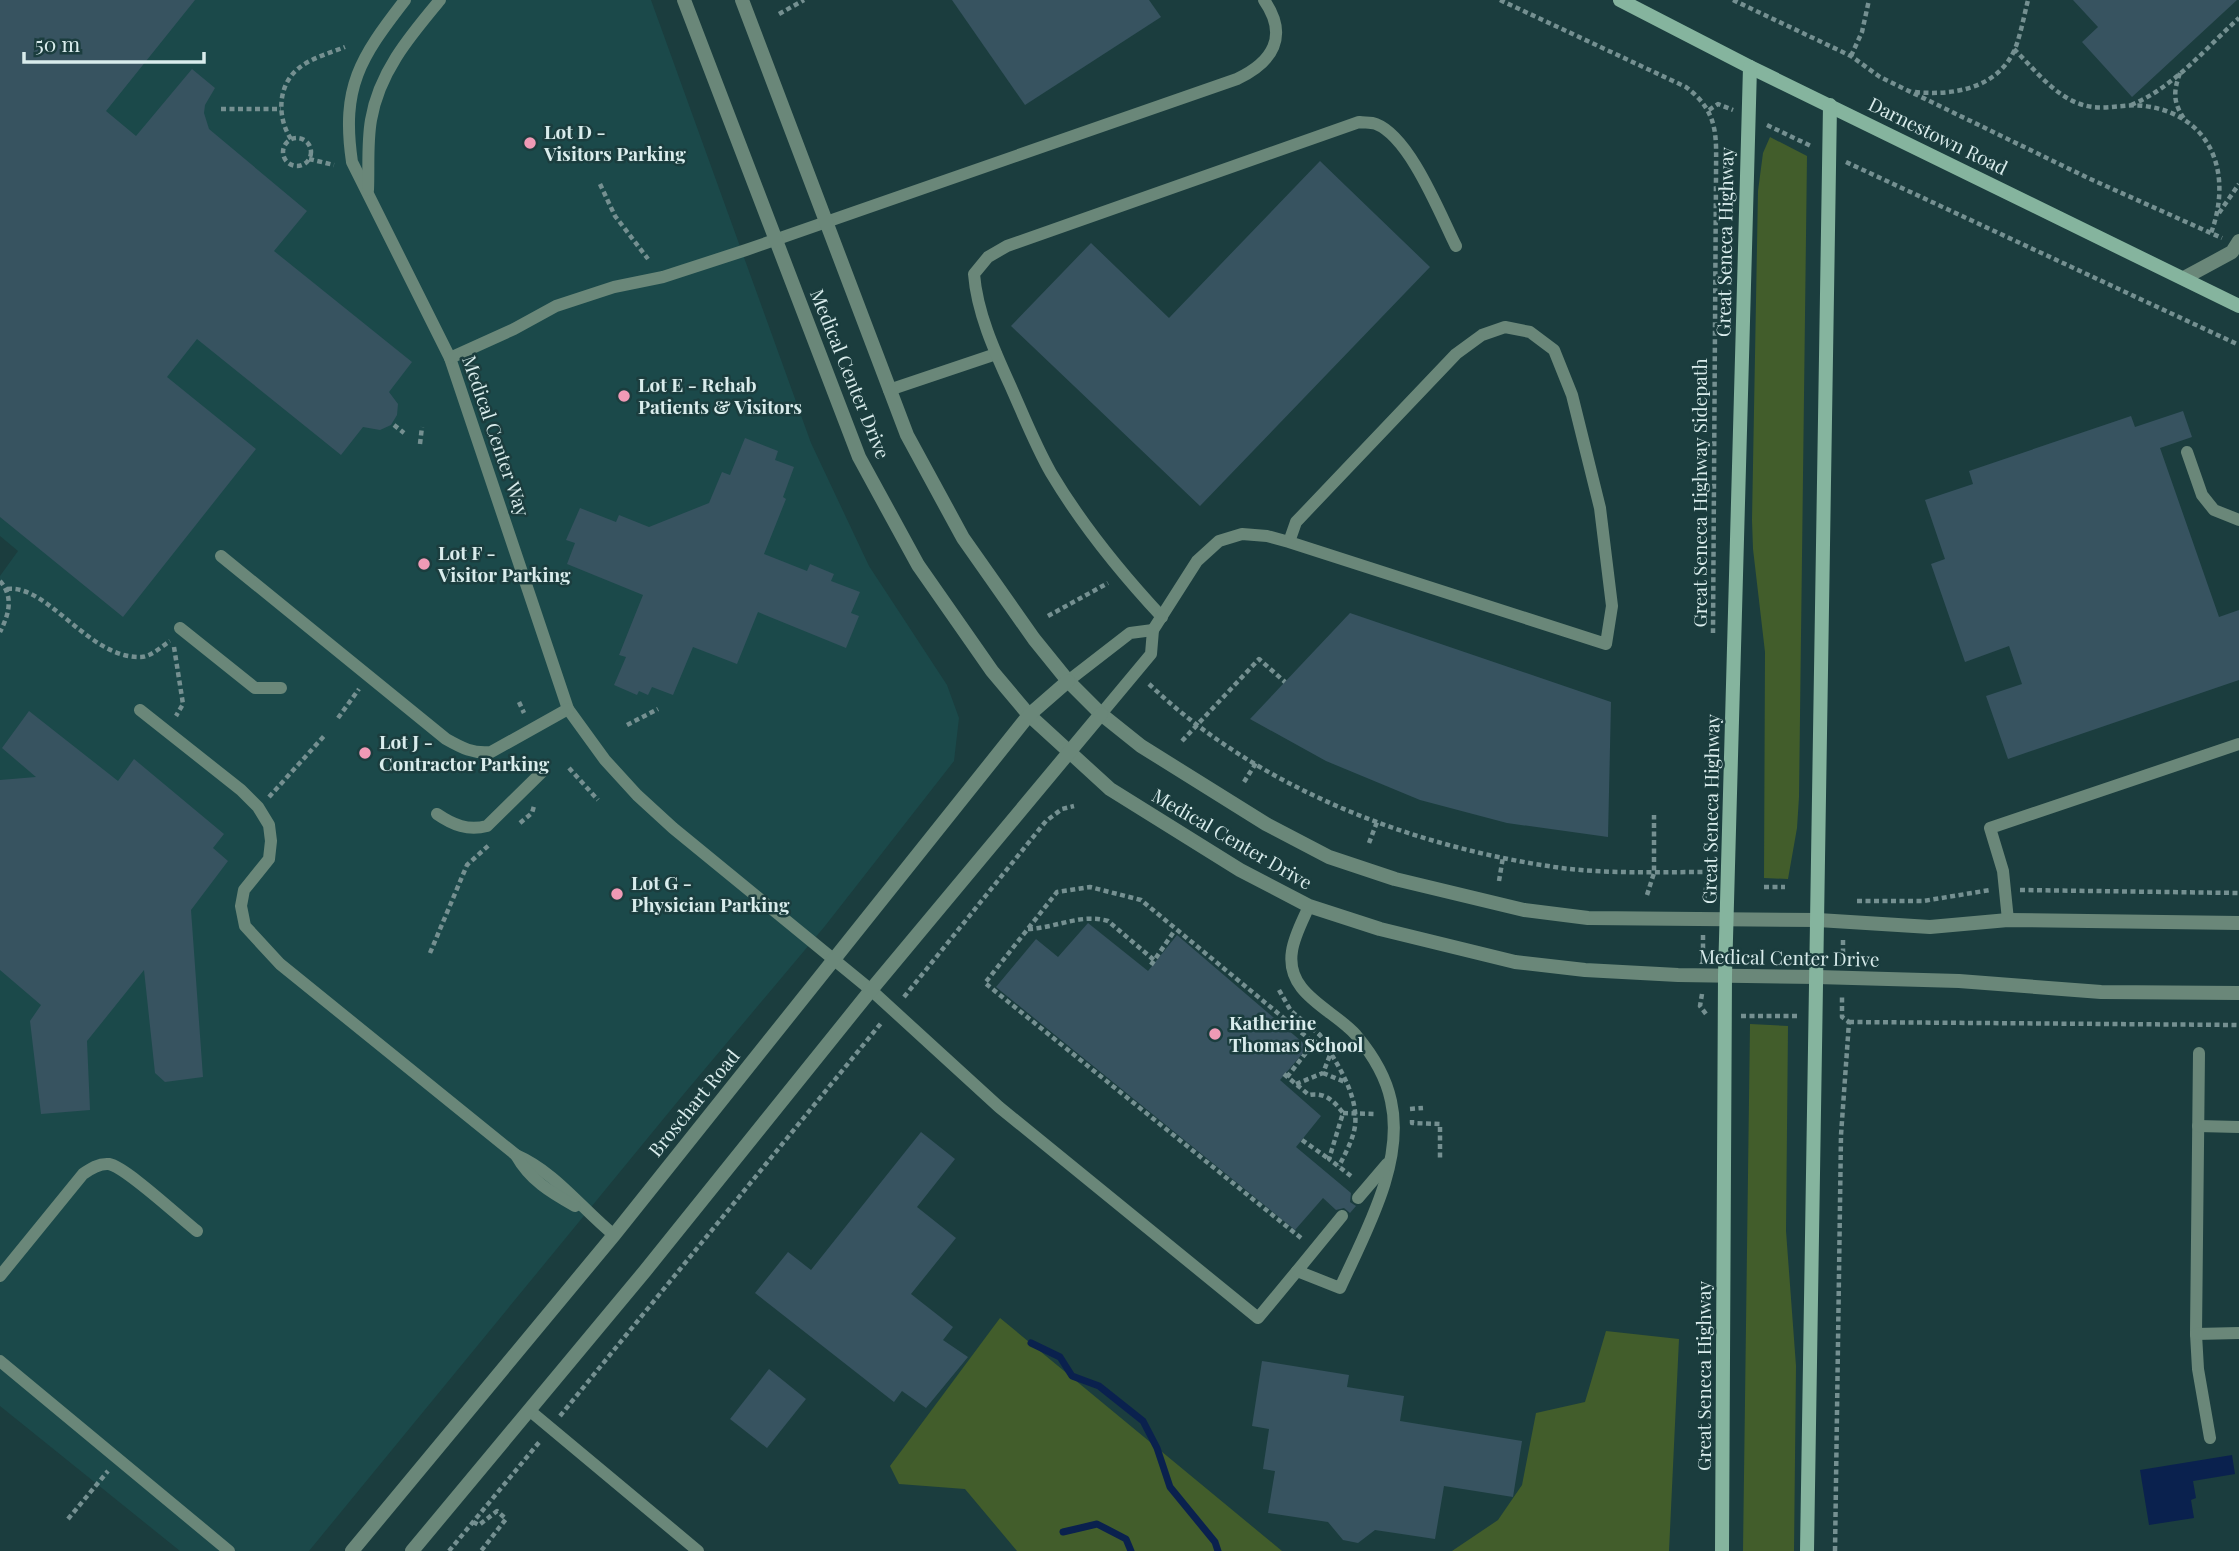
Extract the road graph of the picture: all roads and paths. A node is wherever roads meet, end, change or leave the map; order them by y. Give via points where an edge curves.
1 (405, 0) edge
2 (440, 0) edge
3 (684, 0) edge
4 (742, 0) edge
5 (804, 0) edge
6 (1264, 0) edge
7 (1500, 0) edge
8 (1620, 0) edge
9 (1733, 0) edge
10 (1869, 0) edge
11 (2028, 0) edge
12 (779, 14) dead end
13 (2239, 18) edge
14 (345, 47) dead end
15 (2014, 49) junction
16 (1851, 57) junction
17 (1750, 67) junction
18 (2180, 72) junction
19 (1911, 91) junction
20 (1718, 104) dead end
21 (1830, 105) junction
22 (2127, 106) junction
23 (221, 109) dead end
24 (281, 109) junction
25 (1709, 110) junction
26 (2188, 123) junction
27 (1772, 128) dead end
28 (291, 139) junction
29 (1803, 143) dead end
30 (309, 159) junction
31 (334, 165) dead end
32 (1865, 170) dead end
33 (600, 184) dead end
34 (2239, 184) edge
35 (368, 194) junction
36 (2217, 216) junction
37 (824, 221) junction
38 (2211, 233) junction
39 (776, 240) junction
40 (2232, 240) edge
41 (1456, 246) dead end
42 (648, 259) dead end
43 (2184, 278) junction
44 (2239, 306) edge
45 (2239, 345) edge
46 (996, 354) junction
47 (450, 358) junction
48 (889, 390) junction
49 (394, 425) dead end
50 (422, 427) dead end
51 (404, 433) dead end
52 (420, 444) dead end
53 (2187, 452) dead end
54 (2239, 520) edge
55 (1289, 542) junction
56 (221, 556) dead end
57 (1124, 574) junction
58 (0, 581) edge
59 (7, 589) junction
60 (1048, 616) dead end
61 (1162, 617) junction
62 (180, 628) dead end
63 (1153, 630) junction
64 (0, 632) edge
65 (1713, 636) dead end
66 (1068, 681) junction
67 (1147, 682) dead end
68 (1285, 682) dead end
69 (281, 688) dead end
70 (352, 700) dead end
71 (519, 702) dead end
72 (568, 709) junction
73 (658, 709) dead end
74 (139, 710) dead end
75 (524, 714) dead end
76 (1101, 714) junction
77 (1030, 715) junction
78 (338, 718) dead end
79 (1197, 724) junction
80 (627, 725) dead end
81 (167, 731) junction
82 (324, 735) dead end
83 (1182, 741) dead end
84 (2239, 744) edge
85 (1069, 753) junction
86 (1256, 763) junction
87 (569, 768) dead end
88 (543, 771) dead end
89 (1244, 782) dead end
90 (598, 800) dead end
91 (1074, 806) dead end
92 (258, 807) junction
93 (437, 814) dead end
94 (1654, 815) dead end
95 (1377, 822) junction
96 (498, 838) dead end
97 (1369, 842) dead end
98 (1504, 857) junction
99 (1654, 873) junction
100 (1499, 881) dead end
101 (1764, 887) dead end
102 (1785, 887) dead end
103 (1992, 890) dead end
104 (2024, 890) dead end
105 (2239, 893) edge
106 (1647, 895) dead end
107 (1843, 902) dead end
108 (1703, 905) dead end
109 (1308, 906) junction
110 (1727, 918) junction
111 (1818, 920) junction
112 (2008, 920) junction
113 (2239, 923) edge
114 (1028, 929) junction
115 (1175, 930) junction
116 (1703, 939) dead end
117 (1843, 943) dead end
118 (430, 953) dead end
119 (835, 960) junction
120 (1703, 960) dead end
121 (1843, 965) dead end
122 (1725, 975) junction
123 (1817, 977) junction
124 (871, 990) junction
125 (2239, 993) edge
126 (1842, 1005) dead end
127 (893, 1009) junction
128 (1750, 1016) dead end
129 (1783, 1016) dead end
130 (1833, 1016) dead end
131 (1842, 1017) junction
132 (1849, 1022) junction
133 (2239, 1025) edge
134 (1314, 1043) junction
135 (2199, 1053) dead end
136 (1331, 1054) junction
137 (1339, 1068) junction
138 (1323, 1073) junction
139 (1345, 1082) junction
140 (1297, 1084) junction
141 (1410, 1109) dead end
142 (1343, 1113) junction
143 (1356, 1114) junction
144 (2198, 1126) junction
145 (2239, 1127) edge
146 (1302, 1139) dead end
147 (1392, 1157) junction
148 (1329, 1159) junction
149 (1440, 1159) dead end
150 (1339, 1166) junction
151 (1344, 1187) dead end
152 (1358, 1198) dead end
153 (1342, 1216) dead end
154 (197, 1231) dead end
155 (614, 1235) junction
156 (1301, 1238) dead end
157 (1297, 1270) junction
158 (0, 1276) edge
159 (2239, 1333) edge
160 (2196, 1334) junction
161 (0, 1361) edge
162 (529, 1410) junction
163 (550, 1428) junction
164 (2210, 1438) dead end
165 (118, 1459) junction
166 (68, 1519) dead end
167 (473, 1521) junction
168 (229, 1551) edge
169 (352, 1551) edge
170 (412, 1551) edge
171 (449, 1551) edge
172 (481, 1551) edge
173 (698, 1551) edge
174 (1722, 1551) edge
175 (1807, 1551) edge
176 (1835, 1551) edge

1 - 35 lane, Medical Center Way via 362,63 348,106 352,162
2 - 35 lane, Medical Center Way via 398,53 380,90 371,121
3 - 39 street, Medical Center Drive
4 - 37 street, Medical Center Drive
5 - 12 path
6 - 37 lane via 1276,24 1274,49 1252,72
7 - 25 path via 1686,88
8 - 17 main road, Darnestown Road
9 - 16 path
10 - 16 path
11 - 15 path
13 - 18 path
14 - 24 path via 298,68 289,80
15 - 19 path via 2003,68 1973,88 1947,93
15 - 22 path via 2065,97 2096,108
16 - 19 path
17 - 21 main road, Darnestown Road
17 - 110 main road, Great Seneca Highway
18 - 22 path via 2155,93
18 - 26 path via 2174,95
19 - 38 path
20 - 25 path
21 - 43 main road, Darnestown Road
21 - 111 main road
22 - 26 path via 2159,110
23 - 24 path
24 - 28 path
25 - 65 path, Great Seneca Highway Sidepath via 1715,124 1716,152
26 - 36 path via 2216,160 2221,186
27 - 29 path
28 - 30 path via 307,142
28 - 30 path via 284,146 286,160 298,166
30 - 31 path
32 - 45 path
33 - 42 path via 615,216
34 - 36 path
35 - 47 lane, Medical Center Way
36 - 38 path
37 - 39 lane
37 - 48 street, Medical Center Drive
38 - 40 path
39 - 47 lane via 556,306
39 - 77 street, Medical Center Drive via 859,457 918,565 992,671
40 - 43 street via 2231,252
41 - 46 lane via 1412,158 1376,124 1359,122 1007,246 988,257 974,274
43 - 44 main road, Darnestown Road
46 - 48 lane
46 - 57 lane via 1051,472
47 - 72 lane, Medical Center Way
48 - 66 street, Medical Center Drive via 907,435 963,538
49 - 51 path
50 - 52 path
53 - 54 lane via 2202,495 2214,510
55 - 55 lane via 1460,597 1606,644 1612,606 1600,508 1572,395 1554,351 1530,331 1505,327 1482,335 1456,354 1296,522
55 - 61 lane via 1242,534 1219,541 1197,561
56 - 72 lane via 461,748 491,752
57 - 60 path
57 - 61 lane
58 - 59 path
59 - 64 path via 7,617
59 - 81 path via 27,590 95,642 120,652 141,657 173,639 183,704
61 - 63 lane
62 - 69 lane via 255,688
63 - 66 lane via 1130,633
63 - 76 lane via 1152,654
66 - 76 street, Medical Center Drive
66 - 77 street, Broschart Road
67 - 79 path
68 - 79 path via 1259,659
70 - 78 path
71 - 75 path
72 - 119 lane, Medical Center Way via 637,795
73 - 80 path
74 - 81 lane
76 - 85 street
76 - 110 street, Medical Center Drive via 1141,746 1266,824 1329,857 1381,874 1524,910 1588,918
77 - 85 street, Medical Center Drive
77 - 119 street, Broschart Road
79 - 83 path
79 - 86 path
81 - 92 lane
82 - 92 path
84 - 112 lane via 1990,828 2003,872
85 - 109 street, Medical Center Drive via 1110,789 1240,870
85 - 124 street
86 - 89 path
86 - 95 path
87 - 90 path
88 - 93 lane via 487,826 454,825
91 - 127 path via 1046,821
92 - 155 lane via 269,825 271,841 268,859 244,890 245,926 280,964 516,1155 555,1179
94 - 99 path
95 - 97 path
95 - 98 path
96 - 118 path via 467,864
98 - 99 path via 1562,868
98 - 100 path
99 - 106 path
99 - 108 path via 1711,872
101 - 102 path
103 - 107 path via 1923,901
104 - 105 path
109 - 122 street, Medical Center Drive via 1515,962 1585,970
109 - 147 lane via 1292,951 1293,970 1301,991 1355,1034 1377,1062 1391,1101
110 - 111 street, Medical Center Drive
110 - 122 main road, Great Seneca Highway
111 - 112 street, Medical Center Drive via 1930,927
111 - 123 main road
112 - 113 street, Medical Center Drive
114 - 115 path via 1057,892 1090,887 1141,900
114 - 115 path via 1090,917 1102,919 1152,962
114 - 156 path via 985,983
115 - 134 path
116 - 120 path
117 - 121 path
119 - 124 lane, Medical Center Way
119 - 155 street, Broschart Road
122 - 123 street, Medical Center Drive
122 - 174 main road, Great Seneca Highway
123 - 125 street, Medical Center Drive via 2101,992
123 - 175 main road
124 - 127 lane, Medical Center Way
124 - 162 street
126 - 131 path
127 - 157 lane, Medical Center Way via 999,1107 1258,1318
127 - 163 path
128 - 129 path
130 - 131 path
131 - 132 path
132 - 133 path
132 - 176 path via 1840,1148
134 - 136 path via 1320,1035
134 - 140 path via 1286,1076
135 - 144 lane
136 - 137 path
136 - 138 path
137 - 138 path
137 - 139 path
138 - 139 path
138 - 140 path
139 - 143 path
140 - 142 path via 1309,1095 1327,1096
141 - 149 path via 1412,1123 1440,1124
142 - 143 path
142 - 148 path
143 - 150 path via 1355,1129
144 - 145 lane
144 - 160 lane
146 - 148 path
147 - 152 lane
147 - 157 lane via 1372,1218 1340,1288
148 - 150 path
150 - 151 path via 1351,1176
153 - 157 lane
154 - 158 lane via 125,1174 109,1164 94,1166
155 - 169 street, Broschart Road
159 - 160 lane
160 - 164 lane via 2197,1369
161 - 165 lane
162 - 163 lane
162 - 170 street
163 - 167 path
163 - 173 lane
165 - 166 path
165 - 168 lane
167 - 171 path
167 - 172 path via 479,1525 497,1511 506,1519

